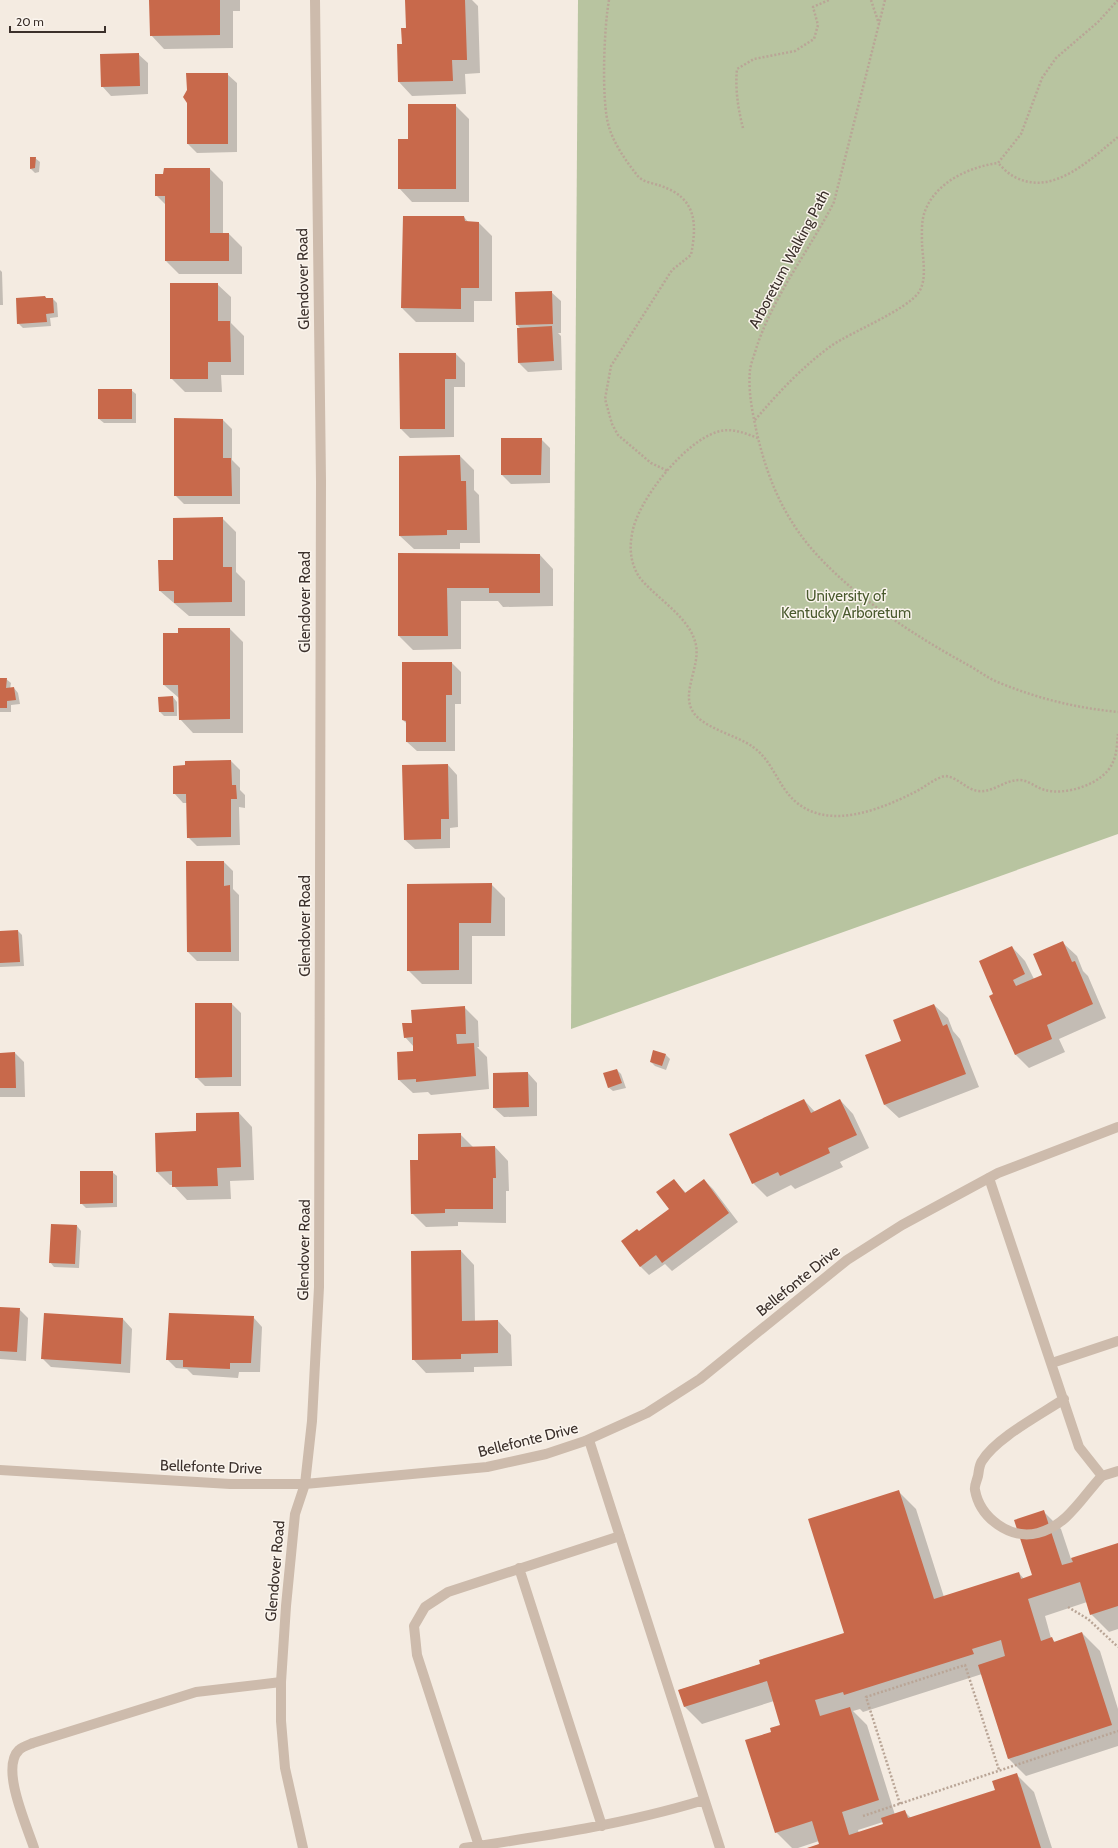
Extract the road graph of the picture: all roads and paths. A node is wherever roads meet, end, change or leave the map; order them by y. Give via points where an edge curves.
1 (315, 0) edge
2 (609, 0) edge
3 (829, 0) edge
4 (871, 0) edge
5 (885, 0) edge
6 (1118, 0) edge
7 (879, 25) junction
8 (743, 128) dead end
9 (1118, 137) edge
10 (998, 163) junction
11 (754, 420) junction
12 (758, 438) junction
13 (668, 471) junction
14 (1118, 712) edge
15 (1118, 734) edge
16 (1118, 1127) edge
17 (989, 1178) junction
18 (1118, 1341) edge
19 (1052, 1363) junction
20 (1064, 1399) junction
21 (589, 1440) junction
22 (0, 1470) edge
23 (1118, 1471) edge
24 (1102, 1476) junction
25 (304, 1484) junction
26 (620, 1536) junction
27 (519, 1568) junction
28 (1068, 1607) dead end
29 (1118, 1647) edge
30 (281, 1682) junction
31 (1118, 1731) edge
32 (999, 1770) junction
33 (704, 1800) junction
34 (900, 1804) junction
35 (863, 1816) dead end
36 (602, 1826) junction
37 (478, 1846) junction
38 (34, 1848) edge
39 (303, 1848) edge
40 (464, 1848) edge
41 (720, 1848) edge

1 - 25 street, Glendover Road via 320,481 320,1287 312,1421
2 - 13 path via 606,17 606,116 613,138 640,178 663,186 681,197 693,214 695,223 691,255 672,270 611,366 606,399 612,424 618,435 651,463
3 - 8 path via 813,7 818,25 814,39 796,51 754,59 737,69 738,109
4 - 7 path
5 - 7 path, Arboretum Walking Path
6 - 10 path via 1098,22 1056,58 1042,78 1021,134
7 - 11 path, Arboretum Walking Path via 834,202 760,337 750,369 750,397
9 - 10 path via 1081,167 1042,182 1016,178
10 - 11 path via 974,168 956,177 930,202 924,212 922,284 913,299 832,345 779,392
11 - 12 path, Arboretum Walking Path
12 - 13 path via 732,430 716,432 692,446
12 - 14 path, Arboretum Walking Path via 770,479 792,522 820,558 855,590 923,638 998,682 1052,701 1085,709
13 - 15 path via 638,516 632,533 630,553 640,578 680,618 696,644 697,659 689,695 692,710 703,723 747,743 761,753 795,801 805,808 834,816 866,812 913,793 945,776 954,777 970,788 981,791 1019,780 1045,791 1077,788 1104,776 1112,764
16 - 17 street, Bellefonte Drive
17 - 19 street
17 - 21 street, Bellefonte Drive via 902,1225 847,1260 700,1380 647,1413
18 - 19 street
19 - 20 street
20 - 24 street via 1079,1447
20 - 24 street via 1000,1442 981,1462 974,1489 984,1513 1006,1530 1019,1535 1038,1533 1063,1520 1077,1508
21 - 25 street, Bellefonte Drive via 546,1454 487,1467
21 - 26 street
22 - 25 street, Bellefonte Drive via 230,1484
23 - 24 street
25 - 30 street, Glendover Road via 295,1514
26 - 27 street
26 - 33 street
27 - 36 street
27 - 37 street via 448,1592 425,1607 414,1626 418,1655
28 - 29 path via 1088,1619
30 - 38 street via 196,1692 33,1743 18,1751 11,1764 12,1780
30 - 39 street, Glendover Road via 285,1768
31 - 32 path
32 - 34 path
32 - 34 path via 965,1665 866,1697
33 - 36 street
33 - 41 street
34 - 35 path
36 - 37 street
37 - 40 street

